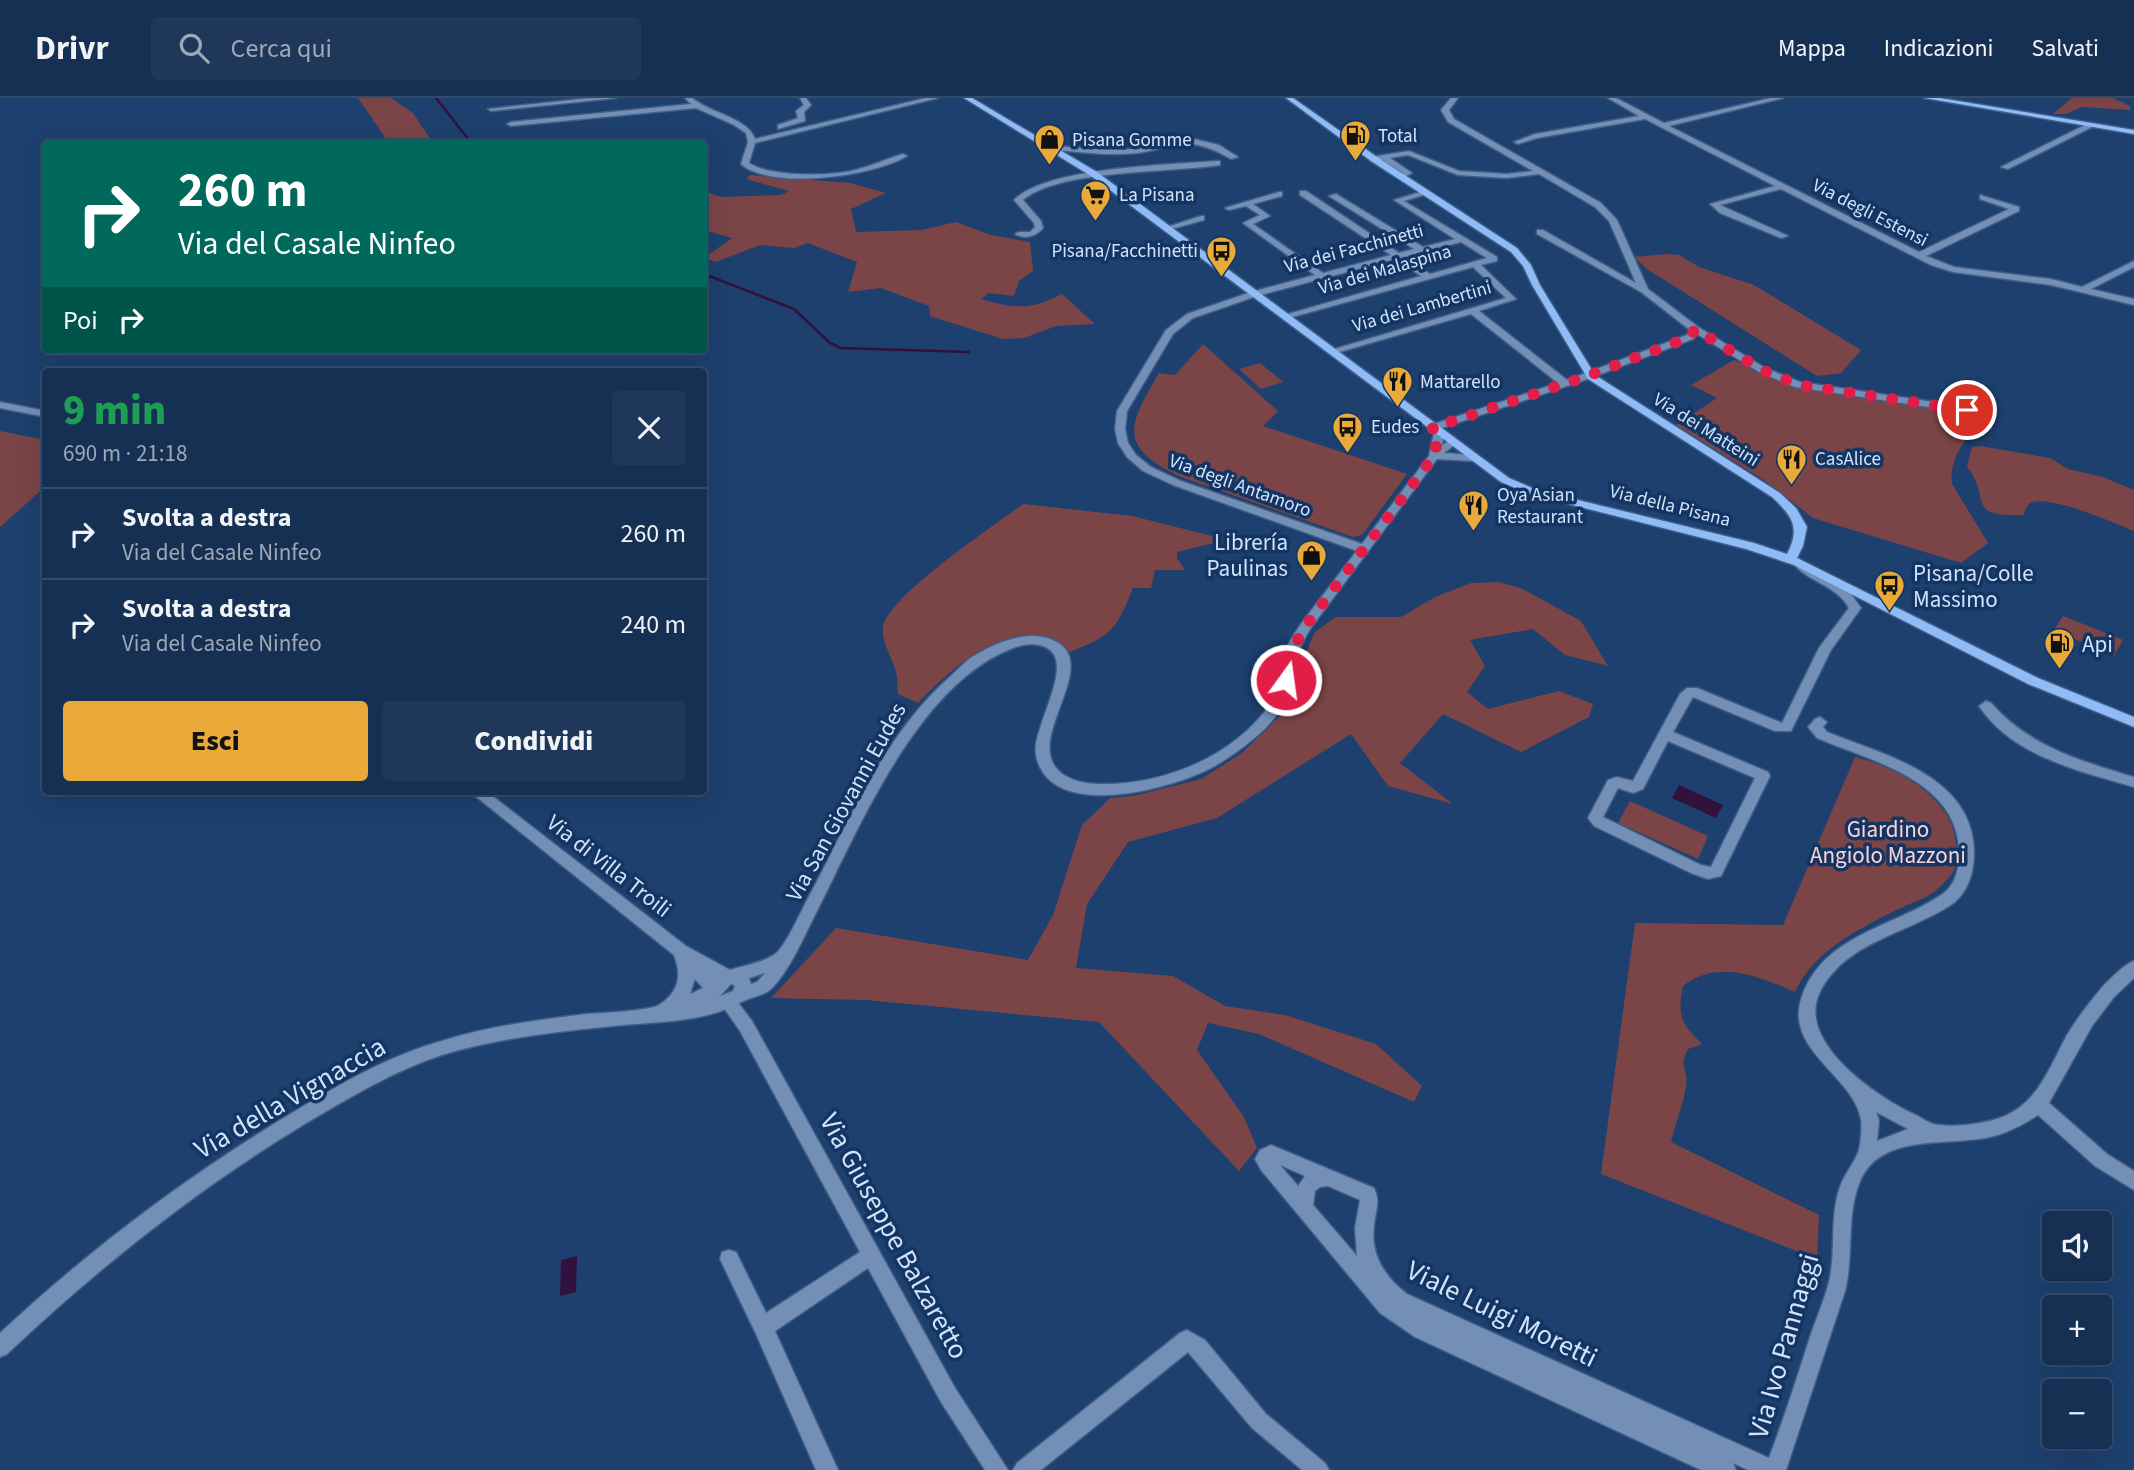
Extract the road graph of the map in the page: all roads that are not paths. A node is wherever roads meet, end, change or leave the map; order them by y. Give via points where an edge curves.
1 (613, 98) edge
2 (688, 98) edge
3 (803, 98) edge
4 (935, 98) edge
5 (967, 98) edge
6 (1289, 98) edge
7 (1455, 98) edge
8 (1611, 98) edge
9 (1780, 98) edge
10 (1927, 98) edge
11 (697, 106) junction
12 (491, 109) dead end
13 (1644, 117) junction
14 (511, 124) dead end
15 (2092, 125) junction
16 (1662, 127) junction
17 (775, 129) dead end
18 (2134, 132) edge
19 (752, 142) junction
20 (1518, 142) dead end
21 (1052, 148) junction
22 (903, 156) dead end
23 (1234, 157) dead end
24 (1378, 158) junction
25 (1217, 163) dead end
26 (2005, 167) dead end
27 (1539, 172) junction
28 (1094, 174) junction
29 (1782, 187) junction
30 (1303, 192) dead end
31 (1424, 192) junction
32 (1279, 194) dead end
33 (1333, 196) dead end
34 (1983, 197) dead end
35 (1247, 203) junction
36 (1229, 208) dead end
37 (1201, 218) dead end
38 (1168, 228) junction
39 (1540, 232) dead end
40 (1019, 234) dead end
41 (1784, 236) dead end
42 (1463, 239) junction
43 (1420, 250) junction
44 (1397, 255) junction
45 (1918, 256) junction
46 (1474, 264) junction
47 (2134, 264) edge
48 (1321, 276) junction
49 (1427, 276) junction
50 (2084, 289) junction
51 (1644, 290) junction
52 (1254, 294) junction
53 (2134, 302) edge
54 (1472, 310) junction
55 (1286, 316) junction
56 (1695, 329) junction
57 (1334, 351) junction
58 (1589, 374) junction
59 (1565, 383) junction
60 (0, 405) edge
61 (1967, 410) dead end
62 (42, 413) edge
63 (1436, 430) junction
64 (1453, 442) junction
65 (1434, 456) junction
66 (1472, 457) junction
67 (1364, 550) junction
68 (1794, 561) junction
69 (1986, 706) dead end
70 (2134, 722) edge
71 (1820, 723) dead end
72 (1665, 734) junction
73 (2134, 782) edge
74 (481, 795) edge
75 (680, 951) junction
76 (785, 957) junction
77 (2134, 968) edge
78 (729, 977) junction
79 (727, 995) junction
80 (660, 1014) junction
81 (1860, 1094) junction
82 (2038, 1104) junction
83 (1941, 1135) junction
84 (1866, 1159) junction
85 (1330, 1177) junction
86 (2134, 1181) edge
87 (1304, 1205) junction
88 (1364, 1227) junction
89 (1338, 1246) junction
90 (872, 1255) junction
91 (729, 1259) dead end
92 (763, 1327) junction
93 (0, 1347) edge
94 (827, 1470) edge
95 (998, 1470) edge
96 (1024, 1470) edge
97 (1318, 1470) edge
98 (1725, 1470) edge
99 (1774, 1470) edge

1 - 12 street
2 - 11 street
3 - 17 street via 808,105 800,111 802,119
4 - 19 street
5 - 21 main road, Via della Pisana
6 - 24 main road
7 - 27 street via 1445,111 1462,128
8 - 13 street, Via degli Estensi
9 - 16 street
10 - 15 main road
11 - 14 street
11 - 19 street via 741,125
13 - 16 street, Via degli Estensi
13 - 20 street
15 - 18 main road
15 - 26 street
16 - 29 street, Via degli Estensi
19 - 22 street via 745,165 769,173 847,173
21 - 23 street via 1123,152 1195,139 1215,144
21 - 28 main road, Via della Pisana
24 - 27 street via 1412,153 1450,171 1470,174
24 - 31 main road
25 - 28 street
27 - 51 street via 1608,214
28 - 38 main road, Via della Pisana
28 - 40 street via 1021,195 1019,203 1039,226 1032,234
29 - 41 street via 1714,204
29 - 45 street, Via degli Estensi
30 - 44 street
31 - 42 street via 1398,200
31 - 58 main road via 1519,256
32 - 35 street
33 - 43 street
34 - 45 street via 2016,209
35 - 36 street
35 - 48 street via 1266,216 1248,224
37 - 38 street
38 - 52 main road, Via della Pisana
39 - 51 street
42 - 43 street, Via dei Facchinetti
42 - 46 street, Via dei Malaspina via 1494,259
43 - 44 street, Via dei Facchinetti
44 - 48 street, Via dei Facchinetti
44 - 49 street
45 - 50 street, Via degli Estensi via 1947,267
46 - 49 street, Via dei Malaspina
46 - 54 street, Via dei Lambertini via 1512,299
47 - 50 street
48 - 52 street, Via dei Facchinetti
49 - 55 street, Via dei Malaspina
50 - 53 street, Via degli Estensi
51 - 56 street
52 - 55 main road, Via della Pisana
52 - 67 street, Via degli Antamoro via 1190,316 1170,332 1122,411 1123,443 1132,457 1157,475
54 - 57 street, Via dei Lambertini
54 - 59 street
55 - 57 main road, Via della Pisana
56 - 58 street via 1690,337
56 - 61 street via 1762,370 1798,385
57 - 63 main road, Via della Pisana
58 - 59 street
58 - 68 main road, Via dei Matteini via 1785,502 1801,527
59 - 63 street
60 - 62 street
63 - 64 main road, Via della Pisana
63 - 65 street, Via San Giovanni Eudes
64 - 65 street, Via San Giovanni Eudes
64 - 66 main road, Via della Pisana
65 - 66 street
65 - 67 street, Via San Giovanni Eudes
66 - 68 main road, Via della Pisana via 1505,481 1528,490
67 - 76 street, Via San Giovanni Eudes via 1298,639 1283,691 1272,710 1223,754 1171,779 1101,790 1062,780 1049,769 1042,748 1064,672 1061,653 1047,643 1021,641 977,662 939,693 902,740
68 - 70 main road, Via della Pisana via 2032,681
68 - 72 street via 1848,597 1855,608 1825,648 1786,728 1692,691
69 - 73 street via 2001,726 2024,741
71 - 81 street via 1815,727 1820,734 1892,761 1928,783 1955,811 1966,843 1964,874 1955,892 1843,954 1811,993 1807,1011 1814,1038
72 - 72 street via 1638,785 1613,784 1595,818 1696,869 1716,872 1763,776
74 - 75 street, Via di Villa Troili
75 - 78 street, Via di Villa Troili
75 - 79 street, Via di Villa Troili via 698,974
75 - 80 street via 688,979 681,994
76 - 78 street
76 - 79 street, Via San Giovanni Eudes via 762,988
77 - 82 street via 2090,1014
78 - 79 street via 743,982
79 - 80 street, Via della Vignaccia via 691,1012
79 - 90 street, Via Giuseppe Balzaretto
80 - 93 street, Via della Vignaccia via 471,1040 383,1070 186,1191 81,1272
81 - 83 street
81 - 84 street via 1870,1119
82 - 83 street via 2002,1126
82 - 86 street via 2094,1154
83 - 84 street, Via Ivo Pannaggi via 1903,1139
84 - 99 street, Via Ivo Pannaggi via 1847,1193 1838,1280
85 - 87 street via 1309,1183
85 - 87 street, Viale Luigi Moretti via 1281,1156 1266,1156 1267,1164
85 - 88 street, Viale Luigi Moretti via 1368,1195
87 - 89 street, Viale Luigi Moretti
88 - 89 street
88 - 99 street, Viale Luigi Moretti via 1372,1269 1400,1301
89 - 98 street, Viale Luigi Moretti via 1387,1306 1422,1329
90 - 92 street
90 - 95 street, Via Giuseppe Balzaretto via 948,1395
91 - 92 street
92 - 94 street
96 - 97 street via 1187,1340 1198,1347 1259,1421

